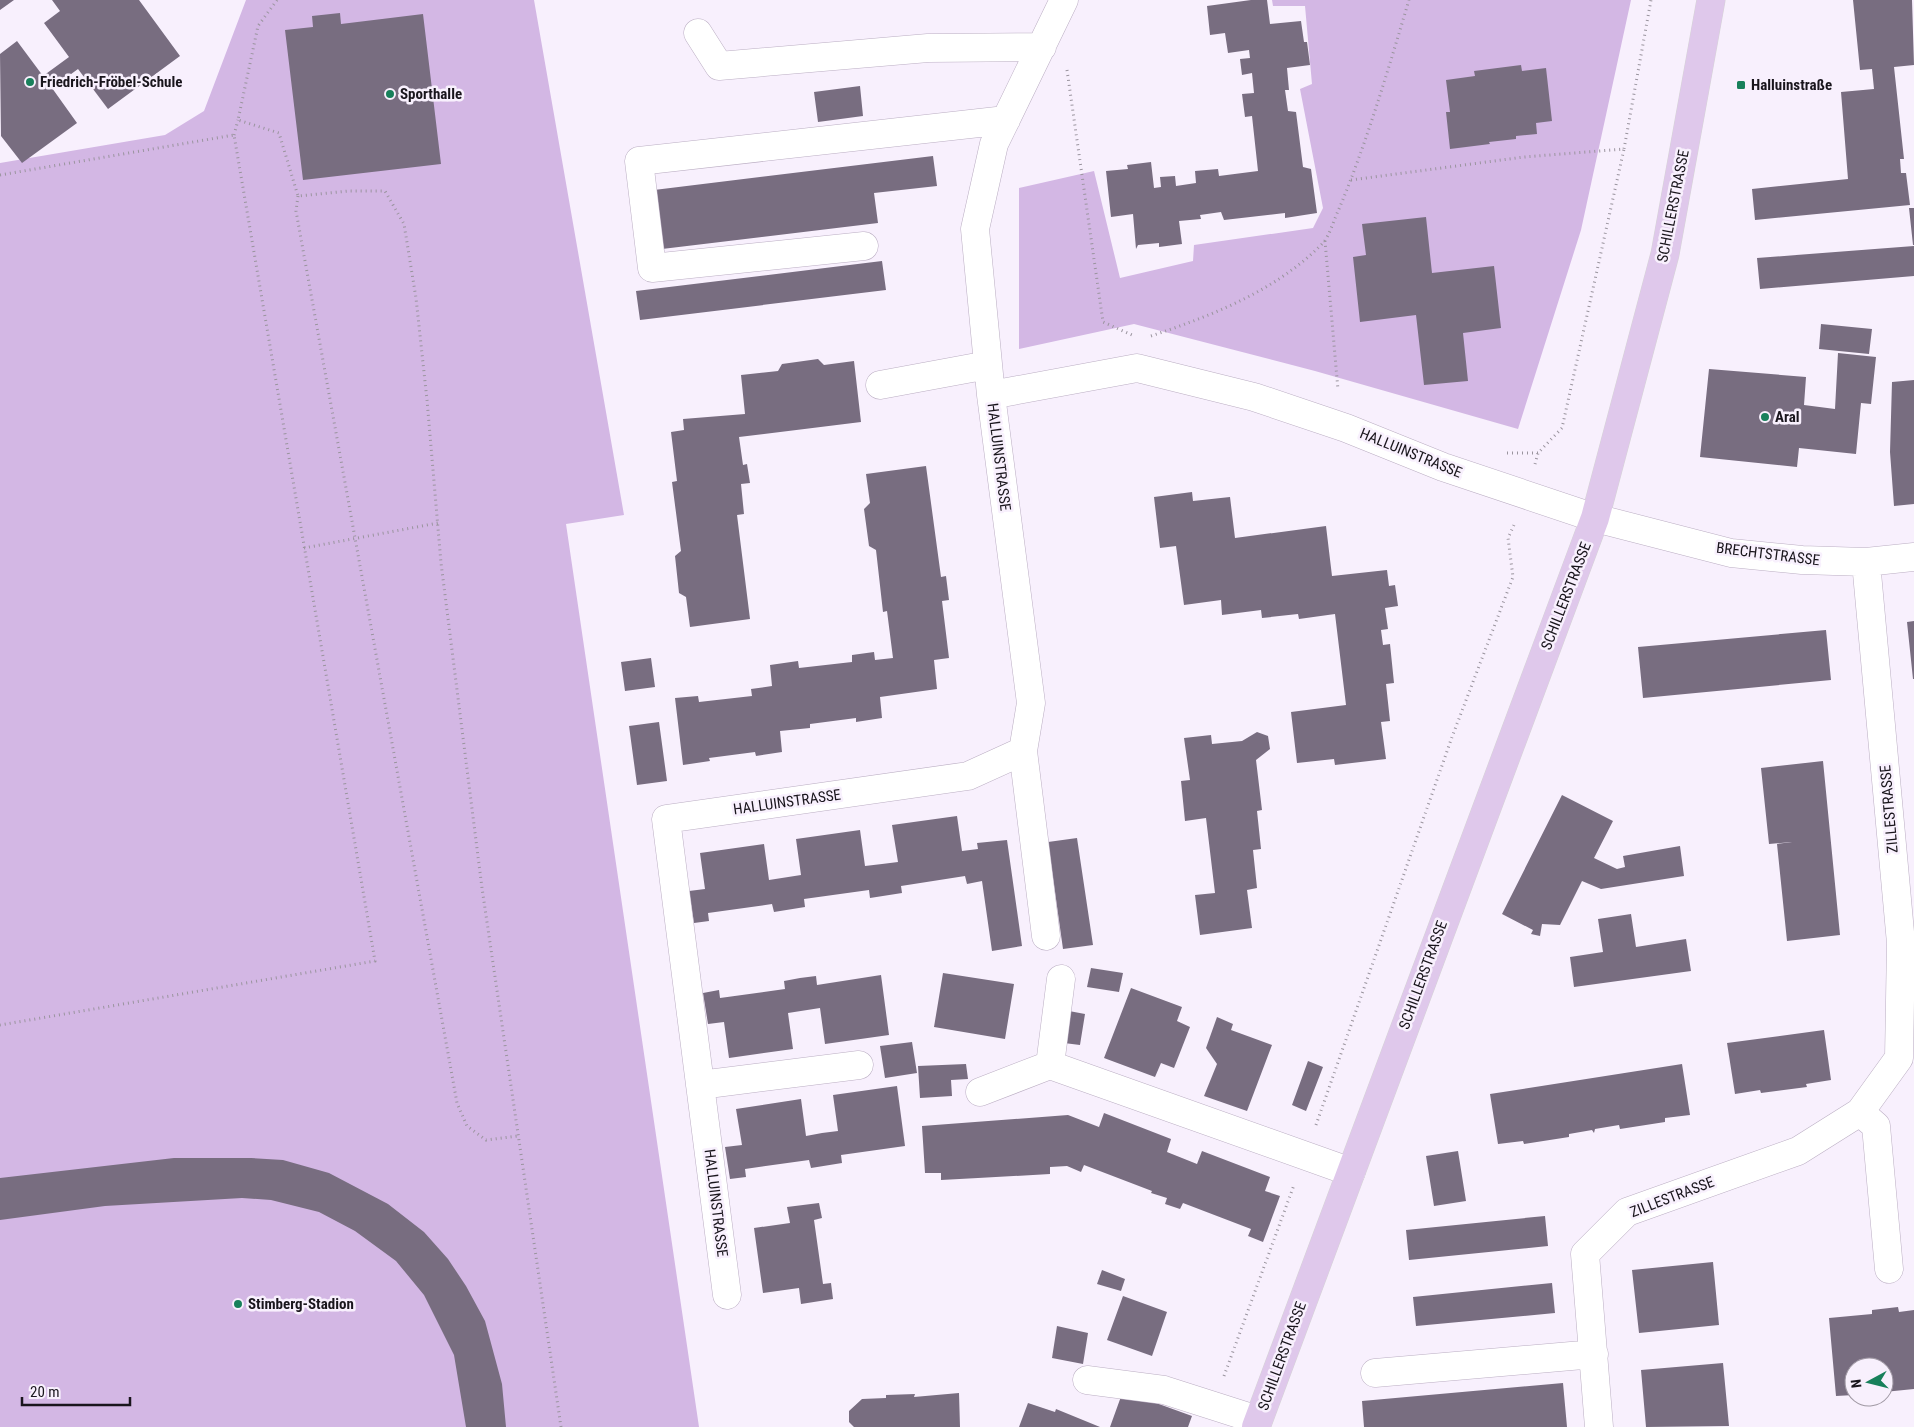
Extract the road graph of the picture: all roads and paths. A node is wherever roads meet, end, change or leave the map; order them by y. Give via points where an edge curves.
1 (277, 0) edge
2 (1064, 0) edge
3 (1409, 0) edge
4 (1651, 0) edge
5 (1711, 0) edge
6 (698, 34) dead end
7 (1042, 47) junction
8 (238, 120) junction
9 (1006, 120) junction
10 (234, 135) junction
11 (1624, 149) junction
12 (0, 175) edge
13 (1351, 180) junction
14 (298, 196) junction
15 (1324, 241) junction
16 (864, 246) dead end
17 (1142, 340) junction
18 (988, 365) junction
19 (1137, 368) junction
20 (880, 385) dead end
21 (1329, 391) dead end
22 (991, 395) junction
23 (1502, 452) dead end
24 (1538, 453) junction
25 (1526, 496) junction
26 (1595, 518) junction
27 (438, 524) junction
28 (355, 539) junction
29 (304, 548) junction
30 (1914, 558) edge
31 (1866, 562) junction
32 (1023, 751) junction
33 (1046, 936) dead end
34 (1061, 980) dead end
35 (0, 1025) edge
36 (1907, 1057) edge
37 (859, 1065) dead end
38 (1050, 1065) junction
39 (700, 1085) junction
40 (980, 1092) dead end
41 (1860, 1112) junction
42 (518, 1136) junction
43 (1305, 1157) junction
44 (1351, 1172) junction
45 (1889, 1268) dead end
46 (727, 1296) dead end
47 (1594, 1354) junction
48 (1375, 1373) dead end
49 (1087, 1380) dead end
50 (1213, 1406) junction
51 (1257, 1423) edge
52 (562, 1427) edge
53 (1599, 1427) edge

1 - 8 path via 258,26
2 - 7 street, HALLUINSTRASSE
3 - 13 path
4 - 11 path
5 - 26 main road, SCHILLERSTRASSE via 1665,254
6 - 7 street via 719,66 928,48
7 - 9 street, HALLUINSTRASSE
7 - 17 path via 1065,58 1103,322
8 - 10 path
8 - 14 path via 279,133
9 - 16 street via 640,161 652,268
9 - 18 street, HALLUINSTRASSE via 994,144 975,229
10 - 12 path
10 - 29 path
11 - 13 path via 1524,157
11 - 24 path via 1562,428
13 - 15 path
14 - 27 path via 385,191 404,224 416,298
14 - 28 path via 296,211
15 - 17 path via 1293,268 1250,297
15 - 21 path via 1338,393
17 - 19 path
18 - 20 street
18 - 22 street, HALLUINSTRASSE
19 - 22 street, HALLUINSTRASSE
19 - 25 street, HALLUINSTRASSE via 1263,400
22 - 32 street, HALLUINSTRASSE via 1031,703
23 - 24 path
24 - 25 path
25 - 26 street, HALLUINSTRASSE
25 - 43 path via 1508,538 1513,577 1448,746
26 - 31 street, BRECHTSTRASSE via 1730,553
26 - 44 main road, SCHILLERSTRASSE
27 - 28 path
27 - 42 path via 482,888
28 - 29 path
28 - 42 path via 457,1103 467,1126 486,1140
29 - 35 path via 375,961
30 - 31 street, BRECHTSTRASSE
31 - 36 street, ZILLESTRASSE via 1901,943
32 - 33 street
32 - 39 street, HALLUINSTRASSE via 968,776 666,819
34 - 38 street
36 - 41 street, ZILLESTRASSE
37 - 39 street
38 - 40 street
38 - 43 street
39 - 46 street, HALLUINSTRASSE
41 - 45 street via 1876,1126
41 - 47 street, ZILLESTRASSE via 1798,1151 1627,1212 1585,1254
42 - 52 path
43 - 44 street
43 - 50 path
44 - 51 main road, SCHILLERSTRASSE
47 - 48 street
47 - 53 street, ZILLESTRASSE
49 - 50 street via 1164,1390
50 - 51 street

